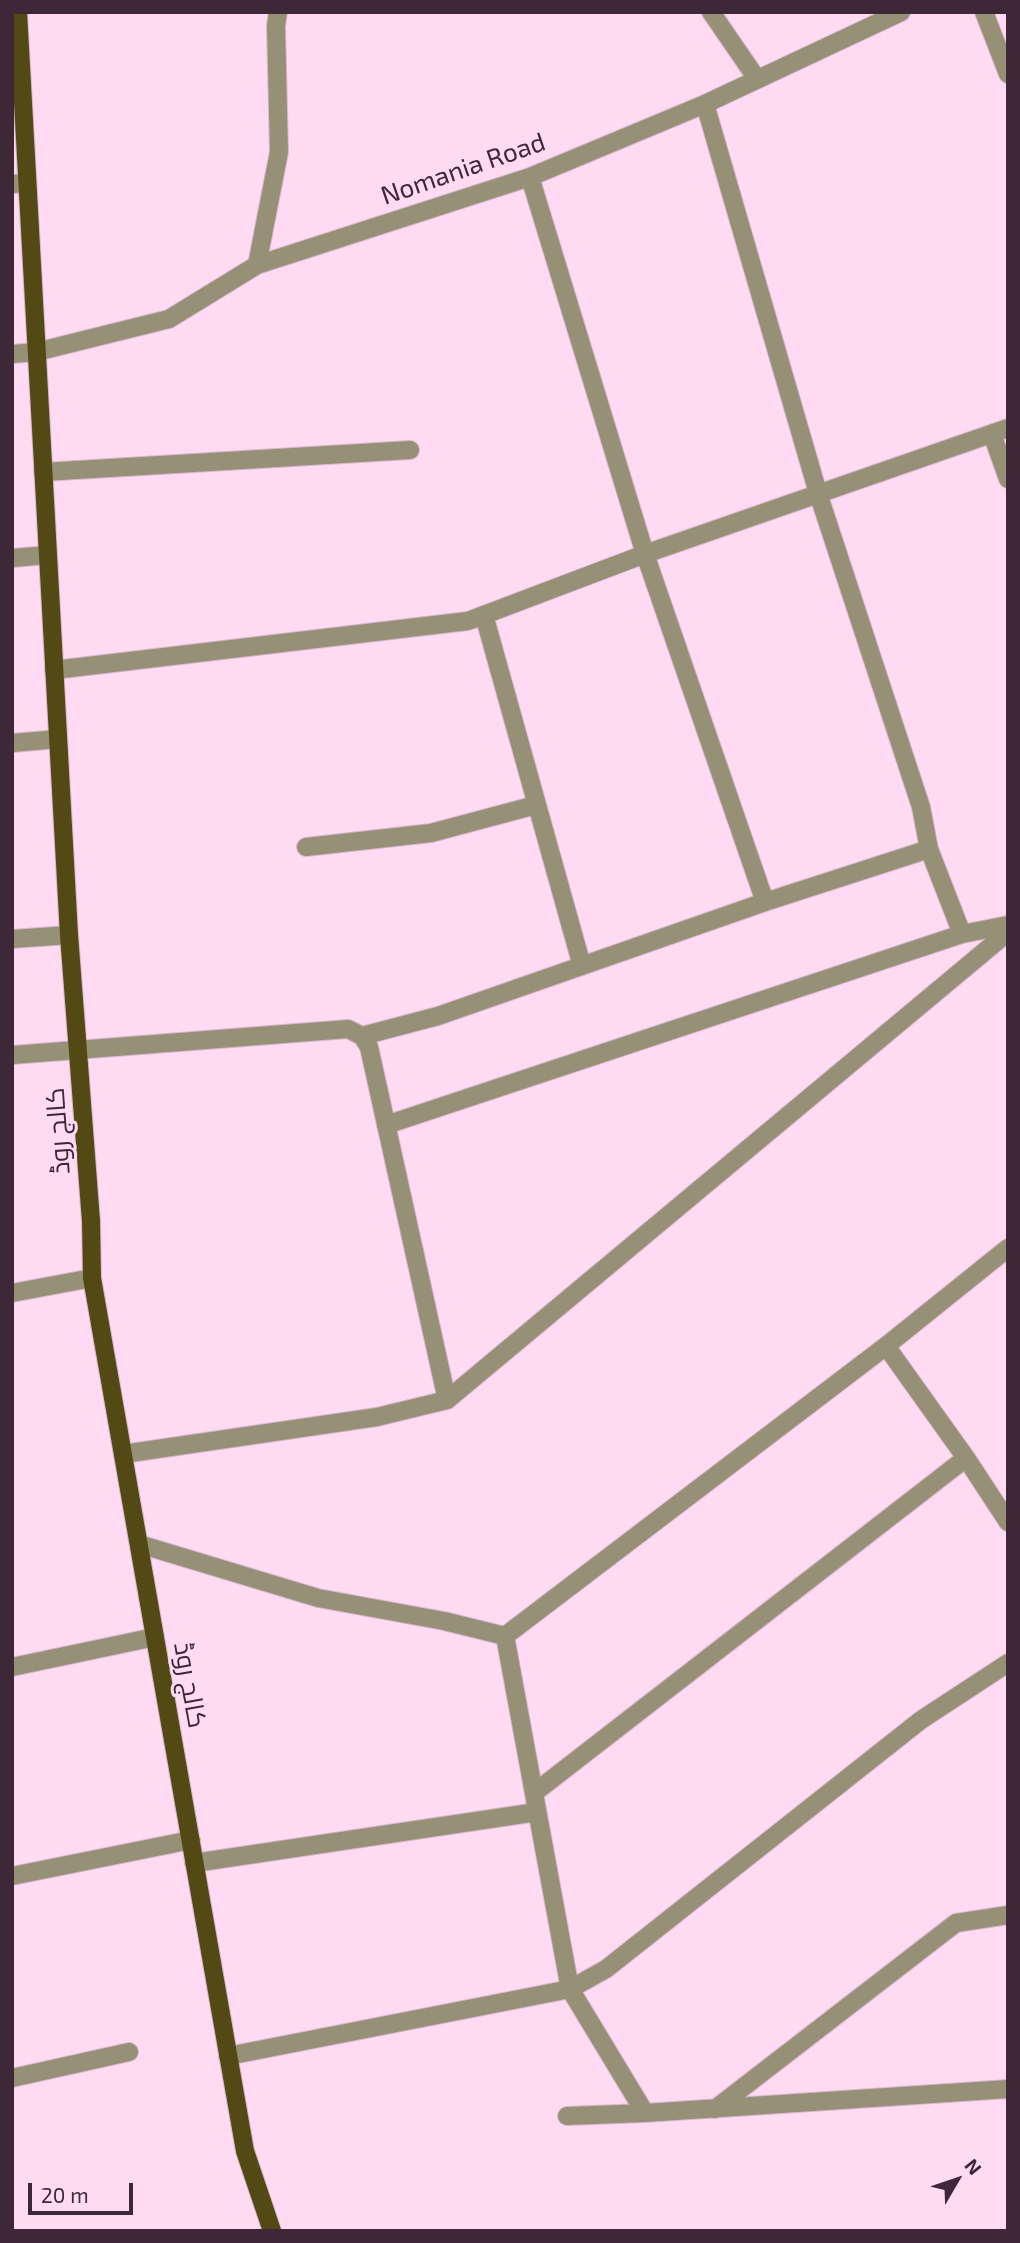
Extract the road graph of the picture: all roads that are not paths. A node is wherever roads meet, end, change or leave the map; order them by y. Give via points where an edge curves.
1 (18, 12) edge
2 (278, 12) edge
3 (711, 12) edge
4 (901, 12) edge
5 (984, 12) edge
6 (1008, 74) edge
7 (757, 79) junction
8 (705, 104) junction
9 (530, 177) junction
10 (20, 183) edge
11 (257, 265) junction
12 (36, 352) junction
13 (12, 354) edge
14 (1000, 431) edge
15 (410, 450) dead end
16 (43, 472) junction
17 (1008, 479) edge
18 (818, 493) junction
19 (645, 554) junction
20 (48, 555) junction
21 (12, 558) edge
22 (484, 615) junction
23 (54, 670) junction
24 (58, 739) junction
25 (12, 743) edge
26 (536, 805) junction
27 (306, 847) dead end
28 (929, 849) junction
29 (765, 902) junction
30 (1008, 925) edge
31 (1008, 932) edge
32 (962, 934) junction
33 (69, 935) junction
34 (12, 939) edge
35 (582, 966) junction
36 (362, 1036) junction
37 (78, 1052) junction
38 (12, 1055) edge
39 (386, 1125) junction
40 (1008, 1248) edge
41 (92, 1278) junction
42 (12, 1293) edge
43 (886, 1346) junction
44 (447, 1400) junction
45 (123, 1454) junction
46 (966, 1458) junction
47 (1008, 1522) edge
48 (139, 1544) junction
49 (505, 1636) junction
50 (155, 1637) junction
51 (1008, 1663) edge
52 (12, 1667) edge
53 (534, 1793) junction
54 (537, 1812) junction
55 (191, 1840) junction
56 (194, 1863) junction
57 (12, 1877) edge
58 (1008, 1915) edge
59 (570, 1989) junction
60 (128, 2052) dead end
61 (228, 2056) junction
62 (12, 2078) edge
63 (1008, 2089) edge
64 (715, 2109) junction
65 (645, 2113) junction
66 (567, 2116) dead end
67 (272, 2231) edge

1 - 10 main road, کالج روڈ
2 - 11 street via 279,152
3 - 7 street
4 - 7 street, Nomania Road
5 - 6 street
7 - 8 street, Nomania Road
8 - 9 street, Nomania Road
8 - 18 street
9 - 11 street, Nomania Road
9 - 19 street
10 - 12 main road, کالج روڈ
11 - 12 street, Nomania Road via 169,318
12 - 13 street, Nomania Road
12 - 16 main road, کالج روڈ
14 - 17 street
14 - 18 street
15 - 16 street
16 - 20 main road, کالج روڈ
18 - 19 street
18 - 28 street via 920,807
19 - 22 street
19 - 29 street
20 - 21 street
20 - 23 main road, کالج روڈ
22 - 23 street via 468,621
22 - 26 street
23 - 24 main road, کالج روڈ
24 - 25 street
24 - 33 main road, کالج روڈ
26 - 27 street via 430,832
26 - 35 street
28 - 29 street
28 - 32 street
29 - 35 street
30 - 32 street
31 - 44 street
32 - 39 street
33 - 34 street
33 - 37 main road, کالج روڈ
35 - 36 street via 438,1016
36 - 37 street via 348,1029
36 - 39 street via 369,1047
37 - 38 street
37 - 41 main road, کالج روڈ
39 - 44 street
40 - 43 street
41 - 42 street
41 - 45 main road, کالج روڈ
43 - 46 street
43 - 49 street
44 - 45 street via 377,1417
45 - 48 main road, کالج روڈ
46 - 47 street
46 - 53 street
48 - 49 street via 318,1598
48 - 50 main road, کالج روڈ
49 - 53 street
50 - 52 street
50 - 55 main road, کالج روڈ
51 - 59 street via 921,1720 606,1969
53 - 54 street
54 - 56 street
54 - 59 street
55 - 56 main road, کالج روڈ
55 - 57 street
56 - 61 main road, کالج روڈ
58 - 64 street via 956,1923
59 - 61 street
59 - 65 street
60 - 62 street
61 - 67 main road, کالج روڈ via 245,2151
63 - 64 street
64 - 65 street
65 - 66 street

